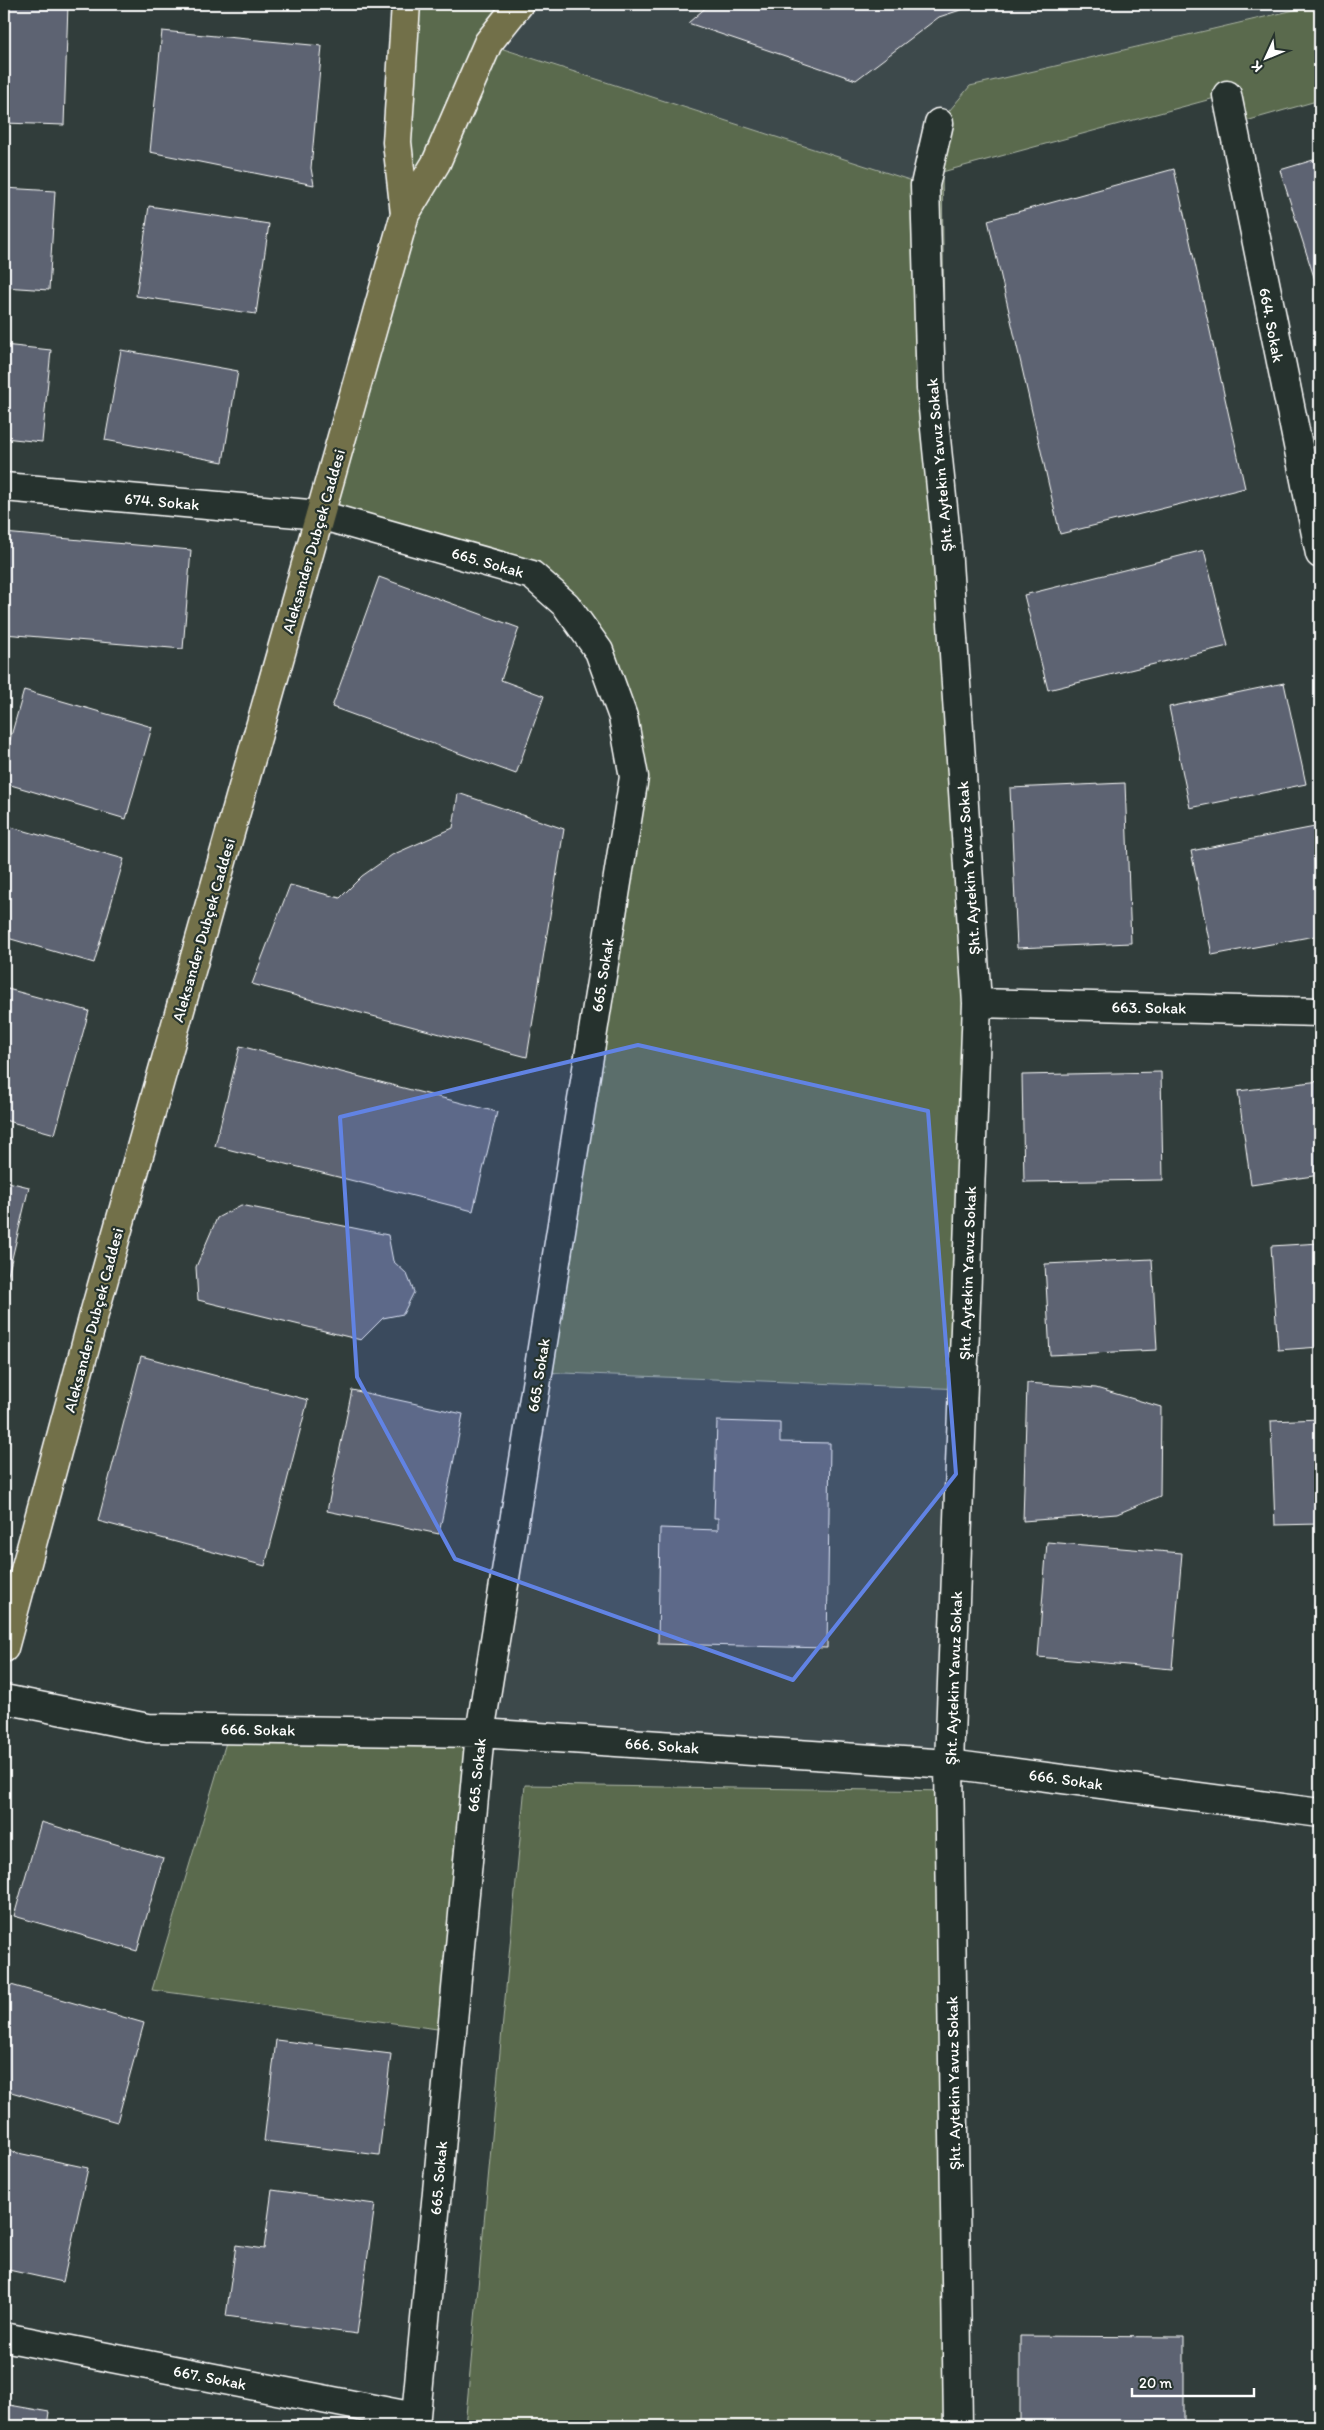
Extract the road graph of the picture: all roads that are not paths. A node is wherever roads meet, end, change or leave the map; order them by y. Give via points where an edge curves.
1 (406, 4) edge
2 (519, 4) edge
3 (1227, 95) dead end
4 (939, 123) dead end
5 (405, 214) junction
6 (4, 487) edge
7 (320, 515) junction
8 (1320, 554) edge
9 (978, 1003) junction
10 (1320, 1012) edge
11 (4, 1648) edge
12 (4, 1698) edge
13 (480, 1733) junction
14 (950, 1764) junction
15 (1320, 1813) edge
16 (4, 2337) edge
17 (415, 2422) edge
18 (958, 2426) edge

1 - 5 main road via 397,142
2 - 5 main road via 488,43 436,163
3 - 8 street, 664. Sokak
4 - 9 street, Şht. Aytekin Yavuz Sokak via 925,185 931,389 947,547
5 - 7 main road, Aleksander Dubçek Caddesi
6 - 7 street, 674. Sokak
7 - 11 main road, Aleksander Dubçek Caddesi via 96,1307
7 - 13 street, 665. Sokak via 532,575 566,606 599,651 623,717 634,777
9 - 10 street, 663. Sokak
9 - 14 street, Şht. Aytekin Yavuz Sokak
12 - 13 street, 666. Sokak via 148,1728
13 - 14 street, 666. Sokak
13 - 17 street, 665. Sokak
14 - 15 street, 666. Sokak
14 - 18 street, Şht. Aytekin Yavuz Sokak
16 - 17 street, 667. Sokak

